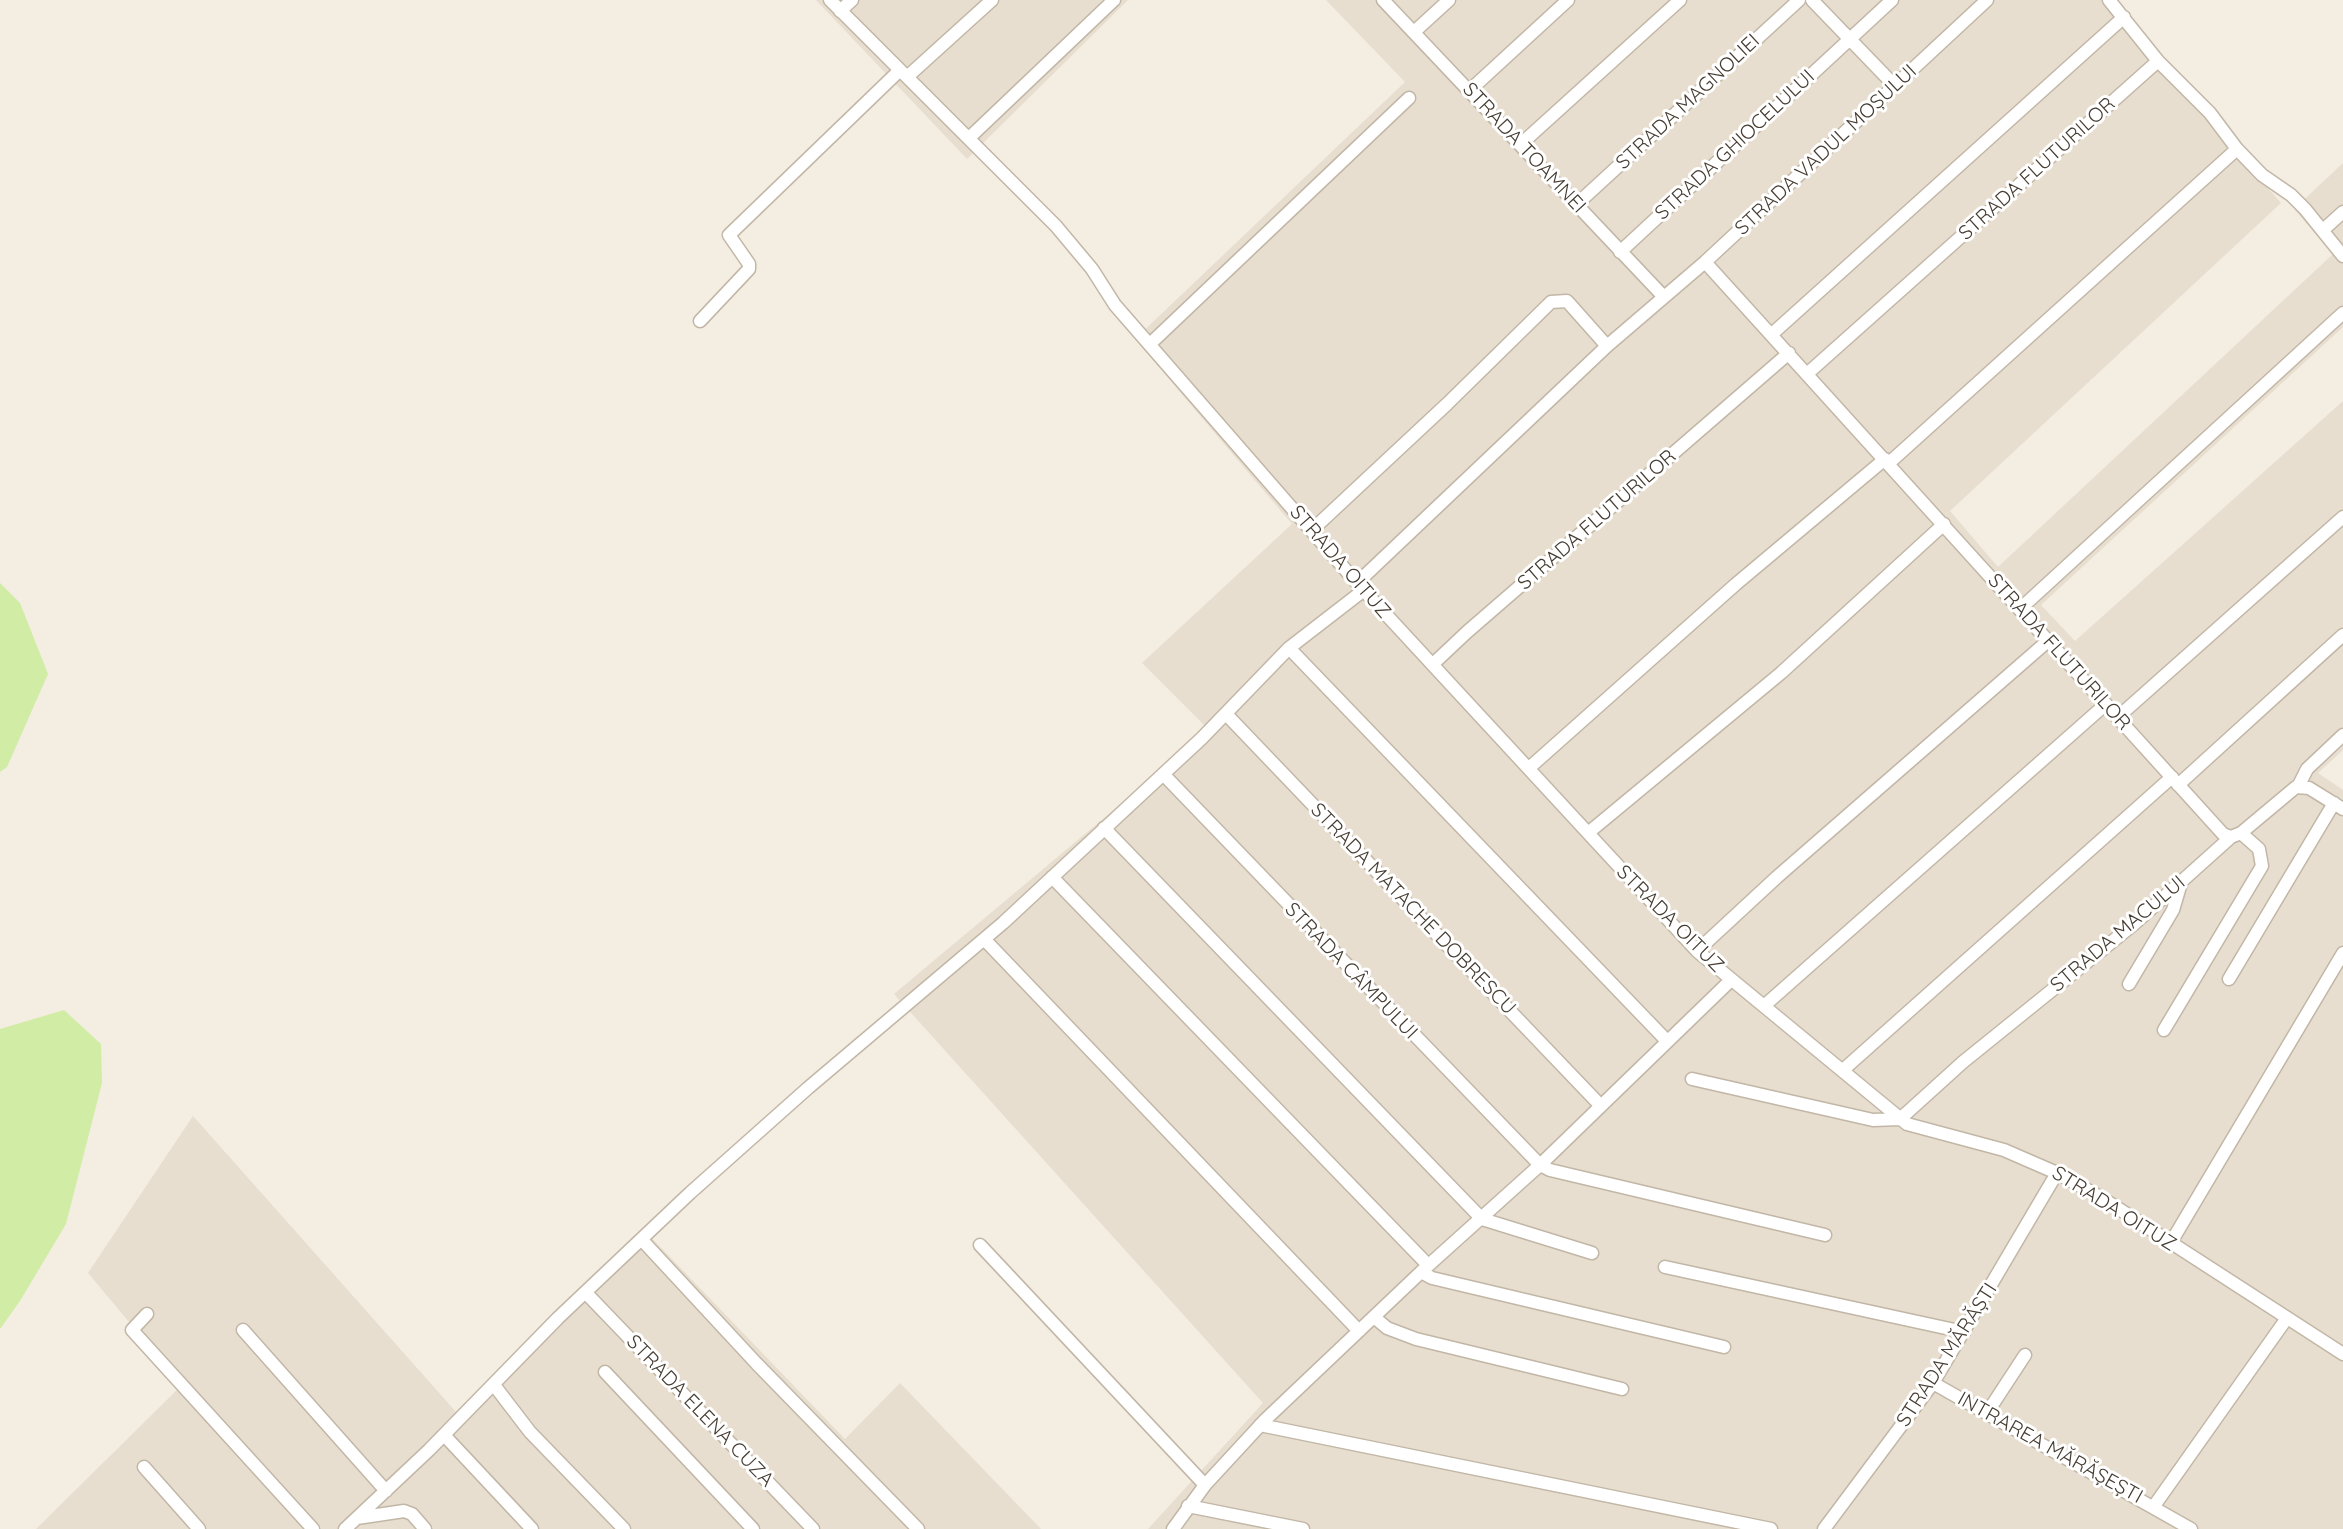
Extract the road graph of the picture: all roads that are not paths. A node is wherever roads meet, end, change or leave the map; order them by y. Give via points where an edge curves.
1 (830, 0) edge
2 (852, 0) edge
3 (992, 0) edge
4 (1114, 0) edge
5 (1383, 0) edge
6 (1449, 0) edge
7 (1568, 0) edge
8 (1680, 0) edge
9 (1799, 0) edge
10 (1812, 0) edge
11 (1892, 0) edge
12 (1987, 0) edge
13 (2109, 0) edge
14 (840, 11) junction
15 (2124, 17) junction
16 (1414, 32) junction
17 (1850, 38) junction
18 (2158, 61) junction
19 (904, 73) junction
20 (1895, 86) junction
21 (1469, 91) junction
22 (1409, 98) dead end
23 (969, 138) junction
24 (1521, 144) junction
25 (2237, 149) junction
26 (1577, 204) junction
27 (2343, 213) edge
28 (2324, 230) junction
29 (1620, 252) junction
30 (2343, 256) edge
31 (1706, 262) junction
32 (1664, 297) junction
33 (2343, 313) edge
34 (700, 321) dead end
35 (1772, 334) junction
36 (1151, 344) junction
37 (1607, 346) junction
38 (1789, 353) junction
39 (1808, 373) junction
40 (1887, 461) junction
41 (2343, 517) edge
42 (1944, 524) junction
43 (1312, 530) junction
44 (1360, 587) junction
45 (2020, 609) junction
46 (2343, 635) edge
47 (2049, 640) junction
48 (1289, 648) junction
49 (1433, 664) junction
50 (2106, 704) junction
51 (1226, 714) junction
52 (2118, 717) junction
53 (2343, 735) edge
54 (1529, 768) junction
55 (1164, 775) junction
56 (2175, 781) junction
57 (2299, 785) junction
58 (2338, 806) edge
59 (1104, 828) junction
60 (1588, 833) junction
61 (2236, 835) junction
62 (1052, 876) junction
63 (2181, 882) junction
64 (984, 939) junction
65 (1697, 951) junction
66 (2343, 953) edge
67 (2229, 979) dead end
68 (1731, 980) junction
69 (2129, 984) dead end
70 (1765, 1005) junction
71 (2164, 1030) dead end
72 (1667, 1041) junction
73 (1843, 1071) junction
74 (1692, 1079) dead end
75 (1600, 1105) junction
76 (1900, 1119) junction
77 (1540, 1166) junction
78 (2057, 1173) junction
79 (1482, 1219) junction
80 (1825, 1235) dead end
81 (642, 1240) junction
82 (2170, 1244) junction
83 (980, 1245) dead end
84 (1592, 1252) dead end
85 (1665, 1267) dead end
86 (1424, 1269) junction
87 (586, 1293) junction
88 (147, 1314) dead end
89 (1374, 1317) junction
90 (2287, 1318) junction
91 (243, 1330) dead end
92 (1359, 1331) junction
93 (1964, 1332) junction
94 (1724, 1347) dead end
95 (2343, 1354) edge
96 (2025, 1355) dead end
97 (605, 1372) dead end
98 (1933, 1383) junction
99 (494, 1385) junction
100 (1622, 1389) dead end
101 (1987, 1413) junction
102 (1260, 1425) junction
103 (444, 1434) junction
104 (144, 1467) dead end
105 (1205, 1485) junction
106 (386, 1491) junction
107 (1188, 1506) junction
108 (2154, 1506) junction
109 (357, 1518) junction
110 (199, 1529) edge
111 (314, 1529) edge
112 (345, 1529) edge
113 (425, 1529) edge
114 (532, 1529) edge
115 (624, 1529) edge
116 (753, 1529) edge
117 (813, 1529) edge
118 (918, 1529) edge
119 (1173, 1529) edge
120 (1303, 1529) edge
121 (1771, 1529) edge
122 (1824, 1529) edge
123 (2191, 1529) edge

1 - 14 street, STRADA OITUZ
2 - 14 street
3 - 19 street
4 - 23 street
5 - 16 street, STRADA TOAMNEI
6 - 16 street
7 - 21 street
8 - 24 street
9 - 26 street, STRADA MAGNOLIEI
10 - 17 street
11 - 17 street, STRADA GHIOCELULUI
12 - 20 street, STRADA VADUL MOȘULUI
13 - 15 street
14 - 19 street, STRADA OITUZ
15 - 18 street
15 - 35 street
16 - 21 street, STRADA TOAMNEI
17 - 20 street
17 - 29 street, STRADA GHIOCELULUI
18 - 25 street via 2200,102
18 - 39 street, STRADA FLUTURILOR
19 - 23 street, STRADA OITUZ
19 - 34 street via 729,236 749,269
20 - 31 street, STRADA VADUL MOȘULUI
21 - 24 street, STRADA TOAMNEI
22 - 36 street
23 - 36 street, STRADA OITUZ via 1056,226 1092,269 1115,305
24 - 26 street, STRADA TOAMNEI
25 - 28 street via 2262,175 2291,195
25 - 40 street
26 - 29 street, STRADA TOAMNEI
27 - 28 street
28 - 30 street
29 - 32 street, STRADA TOAMNEI
31 - 32 street, STRADA VADUL MOȘULUI
31 - 35 street, STRADA FLUTURILOR
32 - 37 street, STRADA VADUL MOȘULUI
33 - 45 street
35 - 38 street, STRADA FLUTURILOR
36 - 43 street, STRADA OITUZ
37 - 43 street via 1567,301 1551,302
37 - 44 street, STRADA VADUL MOȘULUI
38 - 39 street, STRADA FLUTURILOR
38 - 49 street, STRADA FLUTURILOR
39 - 40 street, STRADA FLUTURILOR
40 - 42 street, STRADA FLUTURILOR
40 - 54 street via 1736,584
41 - 52 street
42 - 45 street, STRADA FLUTURILOR
42 - 60 street via 1781,674
43 - 44 street, STRADA OITUZ
44 - 48 street, STRADA VADUL MOȘULUI
44 - 49 street, STRADA OITUZ
45 - 47 street, STRADA FLUTURILOR
46 - 56 street
47 - 50 street, STRADA FLUTURILOR
47 - 65 street
48 - 51 street, STRADA VADUL MOȘULUI
48 - 72 street
49 - 54 street, STRADA OITUZ
50 - 52 street, STRADA FLUTURILOR
50 - 70 street
51 - 55 street, STRADA VADUL MOȘULUI
51 - 75 street, STRADA MATACHE DOBRESCU
52 - 56 street, STRADA FLUTURILOR
53 - 57 street, STRADA MACULUI via 2307,769
54 - 60 street, STRADA OITUZ
55 - 59 street, STRADA VADUL MOȘULUI
55 - 77 street, STRADA CÂMPULUI
56 - 61 street, STRADA FLUTURILOR via 2223,834
56 - 73 street
57 - 58 street
57 - 61 street, STRADA MACULUI
58 - 67 street
59 - 62 street, STRADA VADUL MOȘULUI
59 - 79 street
60 - 65 street, STRADA OITUZ
61 - 63 street, STRADA MACULUI
61 - 71 street, STRADA FLUTURILOR via 2259,849 2262,866
62 - 64 street, STRADA VADUL MOȘULUI
62 - 86 street
63 - 69 street via 2173,910
63 - 76 street, STRADA MACULUI
64 - 81 street, STRADA VADUL MOȘULUI via 800,1095
64 - 92 street
65 - 68 street, STRADA OITUZ
66 - 82 street
68 - 70 street, STRADA OITUZ
68 - 72 street
70 - 73 street, STRADA OITUZ
72 - 75 street
73 - 76 street, STRADA OITUZ
74 - 76 street via 1873,1120
75 - 77 street
76 - 78 street, STRADA OITUZ via 1917,1129 2029,1159
77 - 79 street
77 - 80 street
78 - 82 street, STRADA OITUZ
78 - 93 street, STRADA MĂRĂȘTI
79 - 84 street
79 - 86 street
81 - 87 street, STRADA VADUL MOȘULUI
81 - 118 street
82 - 90 street, STRADA OITUZ
83 - 105 street
85 - 93 street
86 - 89 street
86 - 94 street via 1432,1278
87 - 99 street, STRADA VADUL MOȘULUI
87 - 117 street, STRADA ELENA CUZA
88 - 111 street via 132,1330
89 - 92 street
89 - 100 street via 1387,1328 1416,1339
90 - 95 street, STRADA OITUZ
90 - 108 street, INTRAREA MĂRĂȘEȘTI
91 - 106 street
92 - 102 street
93 - 98 street, STRADA MĂRĂȘTI
96 - 101 street
97 - 116 street
98 - 101 street, INTRAREA MĂRĂȘEȘTI
98 - 122 street, STRADA MĂRĂȘTI
99 - 103 street, STRADA VADUL MOȘULUI
99 - 115 street via 530,1432
101 - 108 street, INTRAREA MĂRĂȘEȘTI
102 - 105 street
102 - 121 street
103 - 106 street, STRADA VADUL MOȘULUI
103 - 114 street
104 - 110 street
105 - 107 street
106 - 109 street, STRADA VADUL MOȘULUI
107 - 119 street
107 - 120 street
108 - 123 street
109 - 112 street, STRADA VADUL MOȘULUI
109 - 113 street via 404,1511

